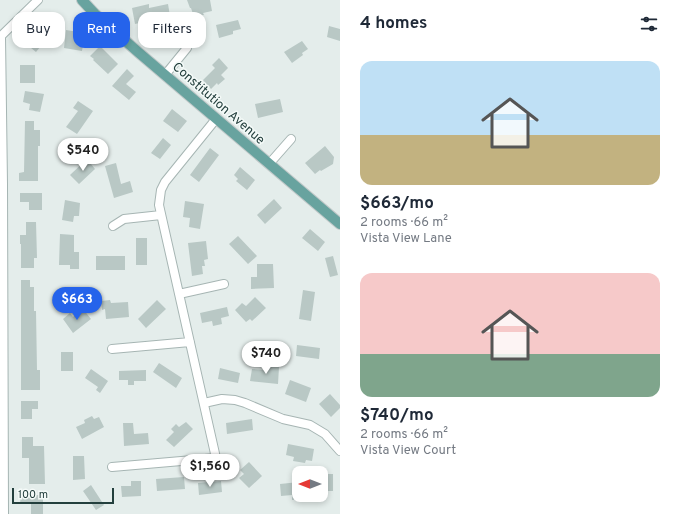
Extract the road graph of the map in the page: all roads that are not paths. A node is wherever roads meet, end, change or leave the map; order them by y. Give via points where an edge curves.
1 (38, 0) edge
2 (82, 0) edge
3 (0, 37) edge
4 (187, 48) dead end
5 (165, 75) junction
6 (216, 119) junction
7 (291, 139) dead end
8 (269, 164) junction
9 (2, 184) edge
10 (161, 215) junction
11 (340, 224) edge
12 (113, 226) dead end
13 (224, 284) dead end
14 (179, 294) junction
15 (190, 342) junction
16 (112, 349) dead end
17 (2, 360) edge
18 (204, 403) junction
19 (340, 451) edge
20 (2, 465) edge
21 (112, 467) dead end
22 (4, 514) edge

1 - 3 street
2 - 5 main road, Constitution Avenue
3 - 9 street
4 - 5 street
5 - 6 main road, Constitution Avenue
6 - 8 main road, Constitution Avenue
6 - 10 street via 165,182 160,197
7 - 8 street
8 - 11 main road, Constitution Avenue
9 - 17 street
10 - 12 street via 124,219
10 - 14 street
13 - 14 street
14 - 15 street
15 - 16 street
15 - 18 street
17 - 20 street
18 - 19 street via 222,399 235,400 284,419 310,425 325,434
18 - 21 street via 216,458
20 - 22 street

